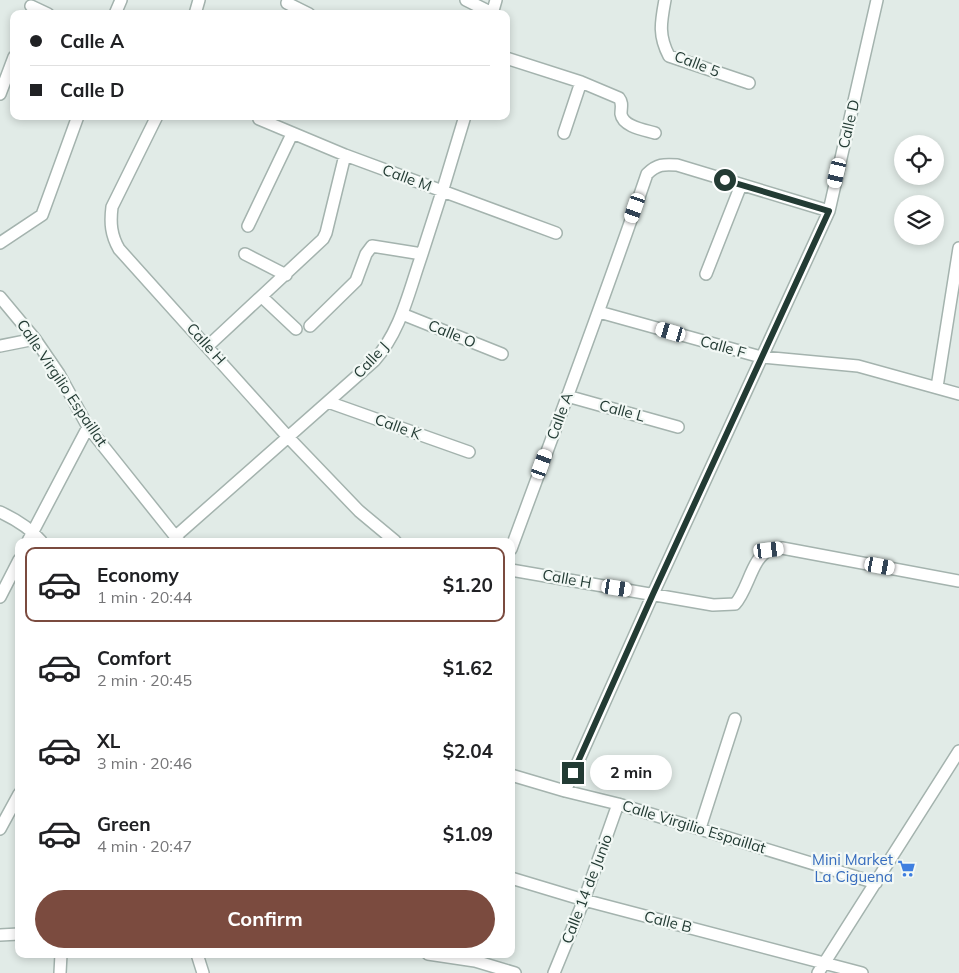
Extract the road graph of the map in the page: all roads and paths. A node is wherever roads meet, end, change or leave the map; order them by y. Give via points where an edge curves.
1 (466, 0) edge
2 (665, 0) edge
3 (877, 0) edge
4 (287, 3) dead end
5 (302, 10) edge
6 (486, 10) edge
7 (510, 59) edge
8 (10, 70) edge
9 (582, 82) junction
10 (749, 83) dead end
11 (0, 94) edge
12 (77, 120) edge
13 (155, 120) edge
14 (261, 120) edge
15 (464, 120) edge
16 (564, 133) dead end
17 (655, 133) dead end
18 (292, 134) junction
19 (345, 155) junction
20 (742, 185) junction
21 (443, 191) junction
22 (829, 211) junction
23 (248, 226) dead end
24 (556, 233) dead end
25 (0, 243) edge
26 (959, 248) edge
27 (245, 254) dead end
28 (422, 254) junction
29 (706, 274) dead end
30 (286, 275) junction
31 (0, 297) edge
32 (262, 297) junction
33 (599, 312) junction
34 (402, 314) junction
35 (310, 326) dead end
36 (296, 329) dead end
37 (35, 339) junction
38 (0, 346) edge
39 (208, 346) junction
40 (502, 354) dead end
41 (761, 358) junction
42 (937, 387) junction
43 (959, 394) edge
44 (567, 396) junction
45 (328, 402) junction
46 (678, 426) dead end
47 (88, 427) junction
48 (288, 437) junction
49 (469, 452) dead end
50 (0, 512) edge
51 (31, 537) edge
52 (176, 538) edge
53 (178, 538) edge
54 (392, 538) edge
55 (515, 538) edge
56 (15, 568) edge
57 (515, 571) edge
58 (959, 581) edge
59 (653, 594) junction
60 (0, 597) edge
61 (735, 719) dead end
62 (959, 751) edge
63 (515, 776) edge
64 (565, 791) junction
65 (15, 801) edge
66 (618, 804) junction
67 (700, 828) junction
68 (0, 829) edge
69 (515, 879) edge
70 (876, 883) junction
71 (584, 900) junction
72 (15, 934) edge
73 (0, 935) edge
74 (62, 958) edge
75 (199, 958) edge
76 (455, 958) edge
77 (825, 962) junction
78 (60, 973) edge
79 (203, 973) edge
80 (515, 973) edge
81 (554, 973) edge
82 (818, 973) edge
83 (862, 973) edge

1 - 6 street
2 - 10 street, Calle 5 via 660,29 669,56
3 - 22 street, Calle D
4 - 5 street
7 - 9 street
8 - 11 street
9 - 16 street
9 - 17 street via 619,98 626,122
12 - 25 street via 42,215
13 - 39 street, Calle H via 112,206 113,237 119,250
14 - 18 street, Calle M
15 - 21 street, Calle J
18 - 19 street, Calle M
18 - 23 street
19 - 21 street, Calle M
19 - 30 street via 323,239
20 - 22 street
20 - 29 street
20 - 33 street, Calle A via 677,165 662,164 653,168 647,174
21 - 24 street, Calle M
21 - 28 street, Calle J
22 - 41 street, Calle D
26 - 42 street
27 - 30 street
28 - 34 street, Calle J
28 - 35 street via 372,246 356,281
30 - 32 street
31 - 37 street, Calle Virgilio Espaillat
32 - 36 street
32 - 39 street
33 - 41 street, Calle F
33 - 44 street, Calle A
34 - 40 street, Calle O
34 - 45 street, Calle J via 385,348
37 - 38 street
37 - 47 street, Calle Virgilio Espaillat via 59,374
39 - 48 street, Calle H
41 - 42 street, Calle F via 858,366
41 - 59 street, Calle D
42 - 43 street
44 - 46 street, Calle L
44 - 55 street, Calle A
45 - 48 street, Calle J
45 - 49 street, Calle K
47 - 51 street
47 - 52 street, Calle Virgilio Espaillat
48 - 53 street, Calle J
48 - 54 street, Calle H via 359,511
50 - 51 street
56 - 60 street
57 - 59 street, Calle H
58 - 59 street, Calle H via 782,548 769,550 761,556 735,604 713,605
59 - 64 street, Calle D
61 - 67 street
62 - 70 street
63 - 64 street, Calle Virgilio Espaillat
64 - 66 street, Calle Virgilio Espaillat
65 - 68 street
66 - 67 street, Calle Virgilio Espaillat
66 - 71 street, Calle 14 de Junio
67 - 70 street, Calle Virgilio Espaillat
69 - 71 street, Calle B
70 - 77 street
71 - 77 street, Calle B
71 - 81 street, Calle 14 de Junio
72 - 73 street
74 - 78 street
75 - 79 street
76 - 80 street
77 - 82 street
77 - 83 street, Calle B

